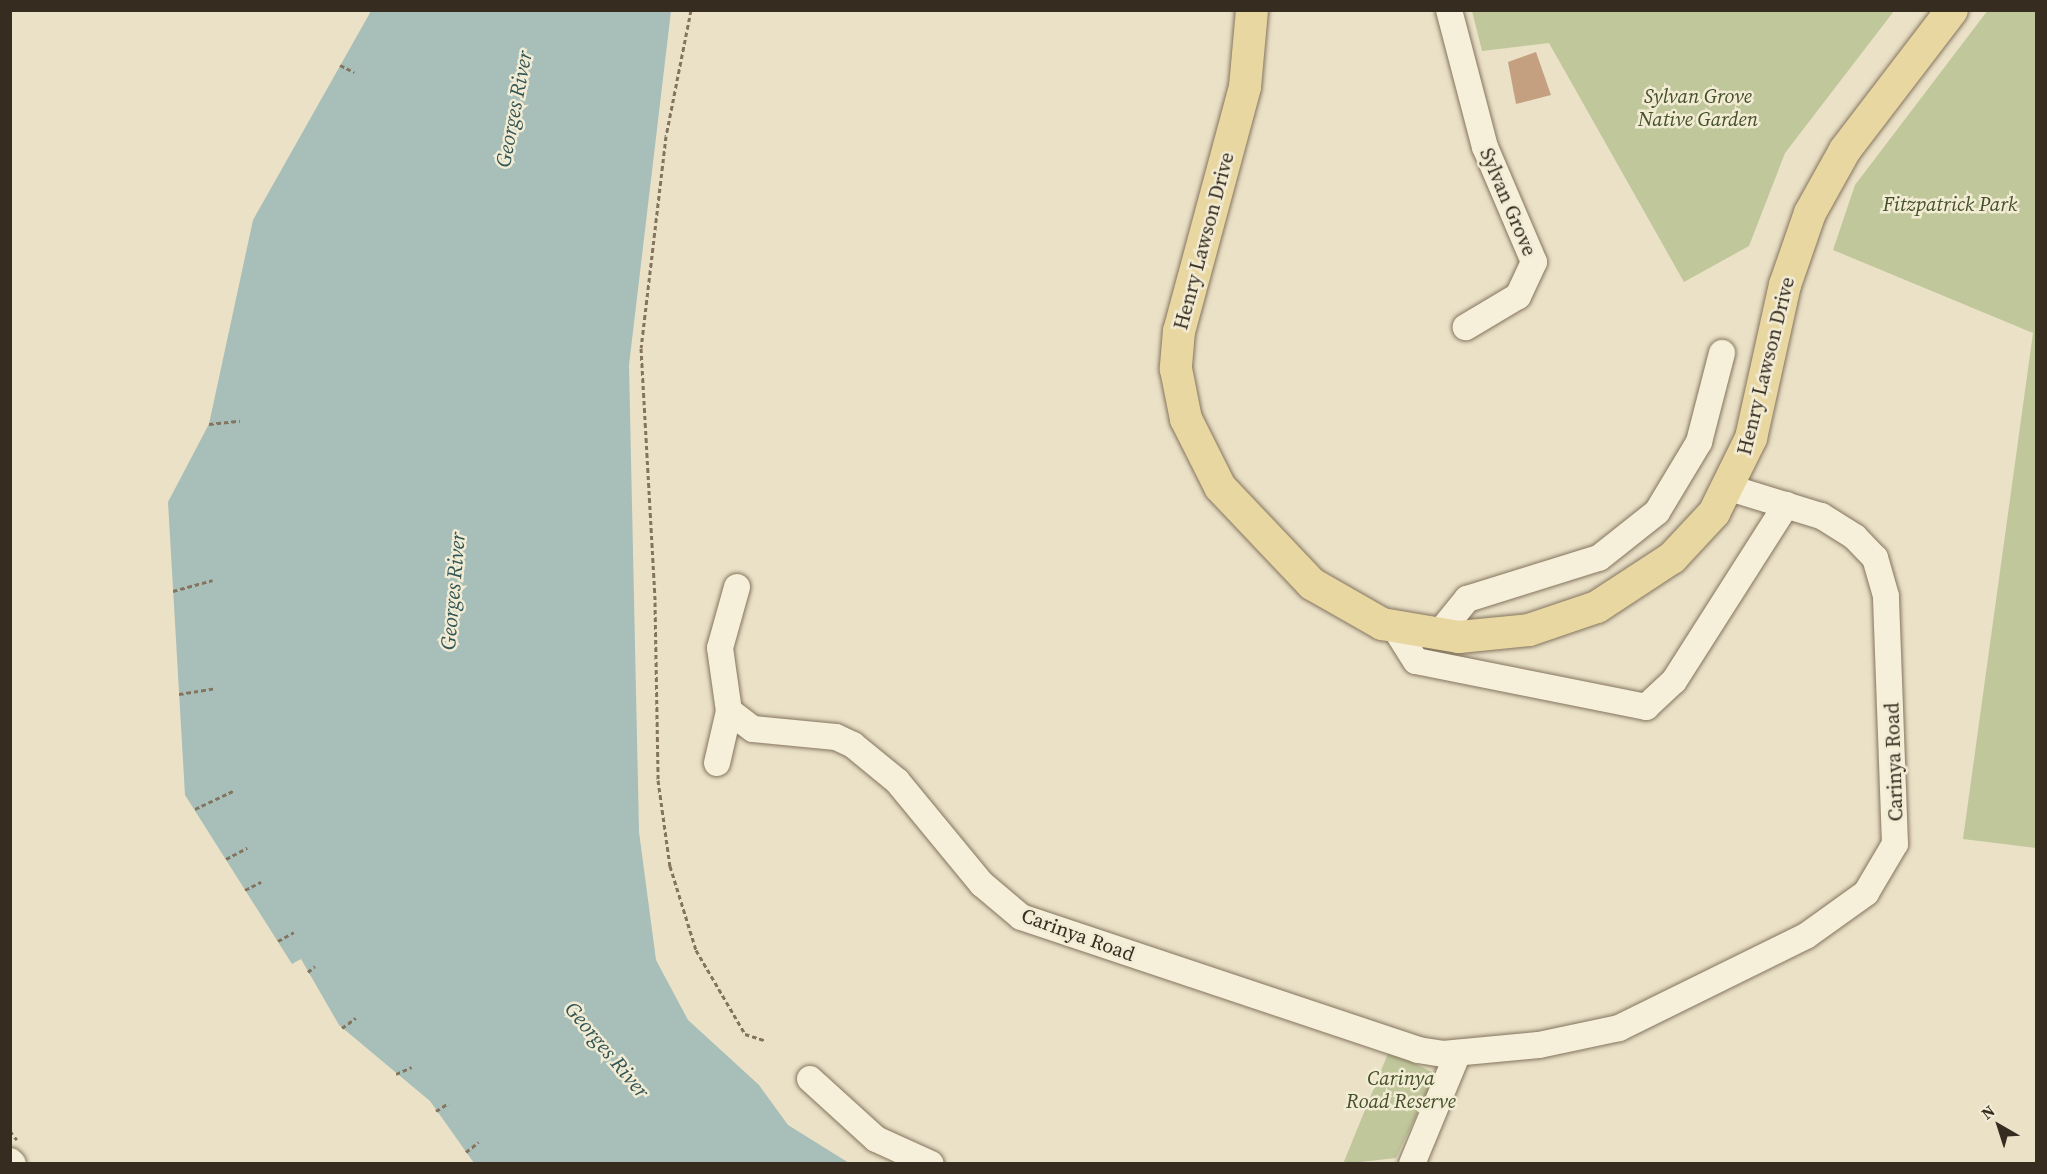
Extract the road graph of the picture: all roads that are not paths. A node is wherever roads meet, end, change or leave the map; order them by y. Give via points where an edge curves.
1 (1252, 10) edge
2 (1449, 10) edge
3 (1952, 10) edge
4 (1466, 327) dead end
5 (1722, 353) dead end
6 (1730, 488) junction
7 (1786, 505) junction
8 (737, 587) dead end
9 (1395, 628) junction
10 (1437, 636) junction
11 (729, 711) junction
12 (717, 763) dead end
13 (1458, 1053) junction
14 (810, 1079) dead end
15 (1431, 1118) junction
16 (931, 1164) edge
17 (1392, 1164) edge
18 (1412, 1164) edge

1 - 9 main road, Henry Lawson Drive via 1245,87 1182,309 1176,369 1181,403 1209,471 1274,547 1338,603
2 - 4 street, Sylvan Grove via 1485,147 1534,262 1518,296
3 - 6 main road, Henry Lawson Drive via 1851,142 1810,213 1785,285 1751,438
5 - 10 street via 1699,442 1657,512 1599,558 1467,599
6 - 7 street, Carinya Road
6 - 10 main road, Henry Lawson Drive via 1672,558 1597,608 1508,634
7 - 9 street via 1674,681 1646,706 1416,661
7 - 13 street, Carinya Road via 1855,537 1875,558 1884,582 1898,807 1895,844 1884,870 1856,903 1831,921 1619,1028 1563,1042
8 - 11 street via 720,648
9 - 10 main road, Henry Lawson Drive
11 - 12 street
11 - 13 street, Carinya Road via 753,729 836,737 853,745 897,781 982,885 1021,917 1418,1050
13 - 15 street
14 - 16 street via 876,1139
15 - 17 street
15 - 18 street

